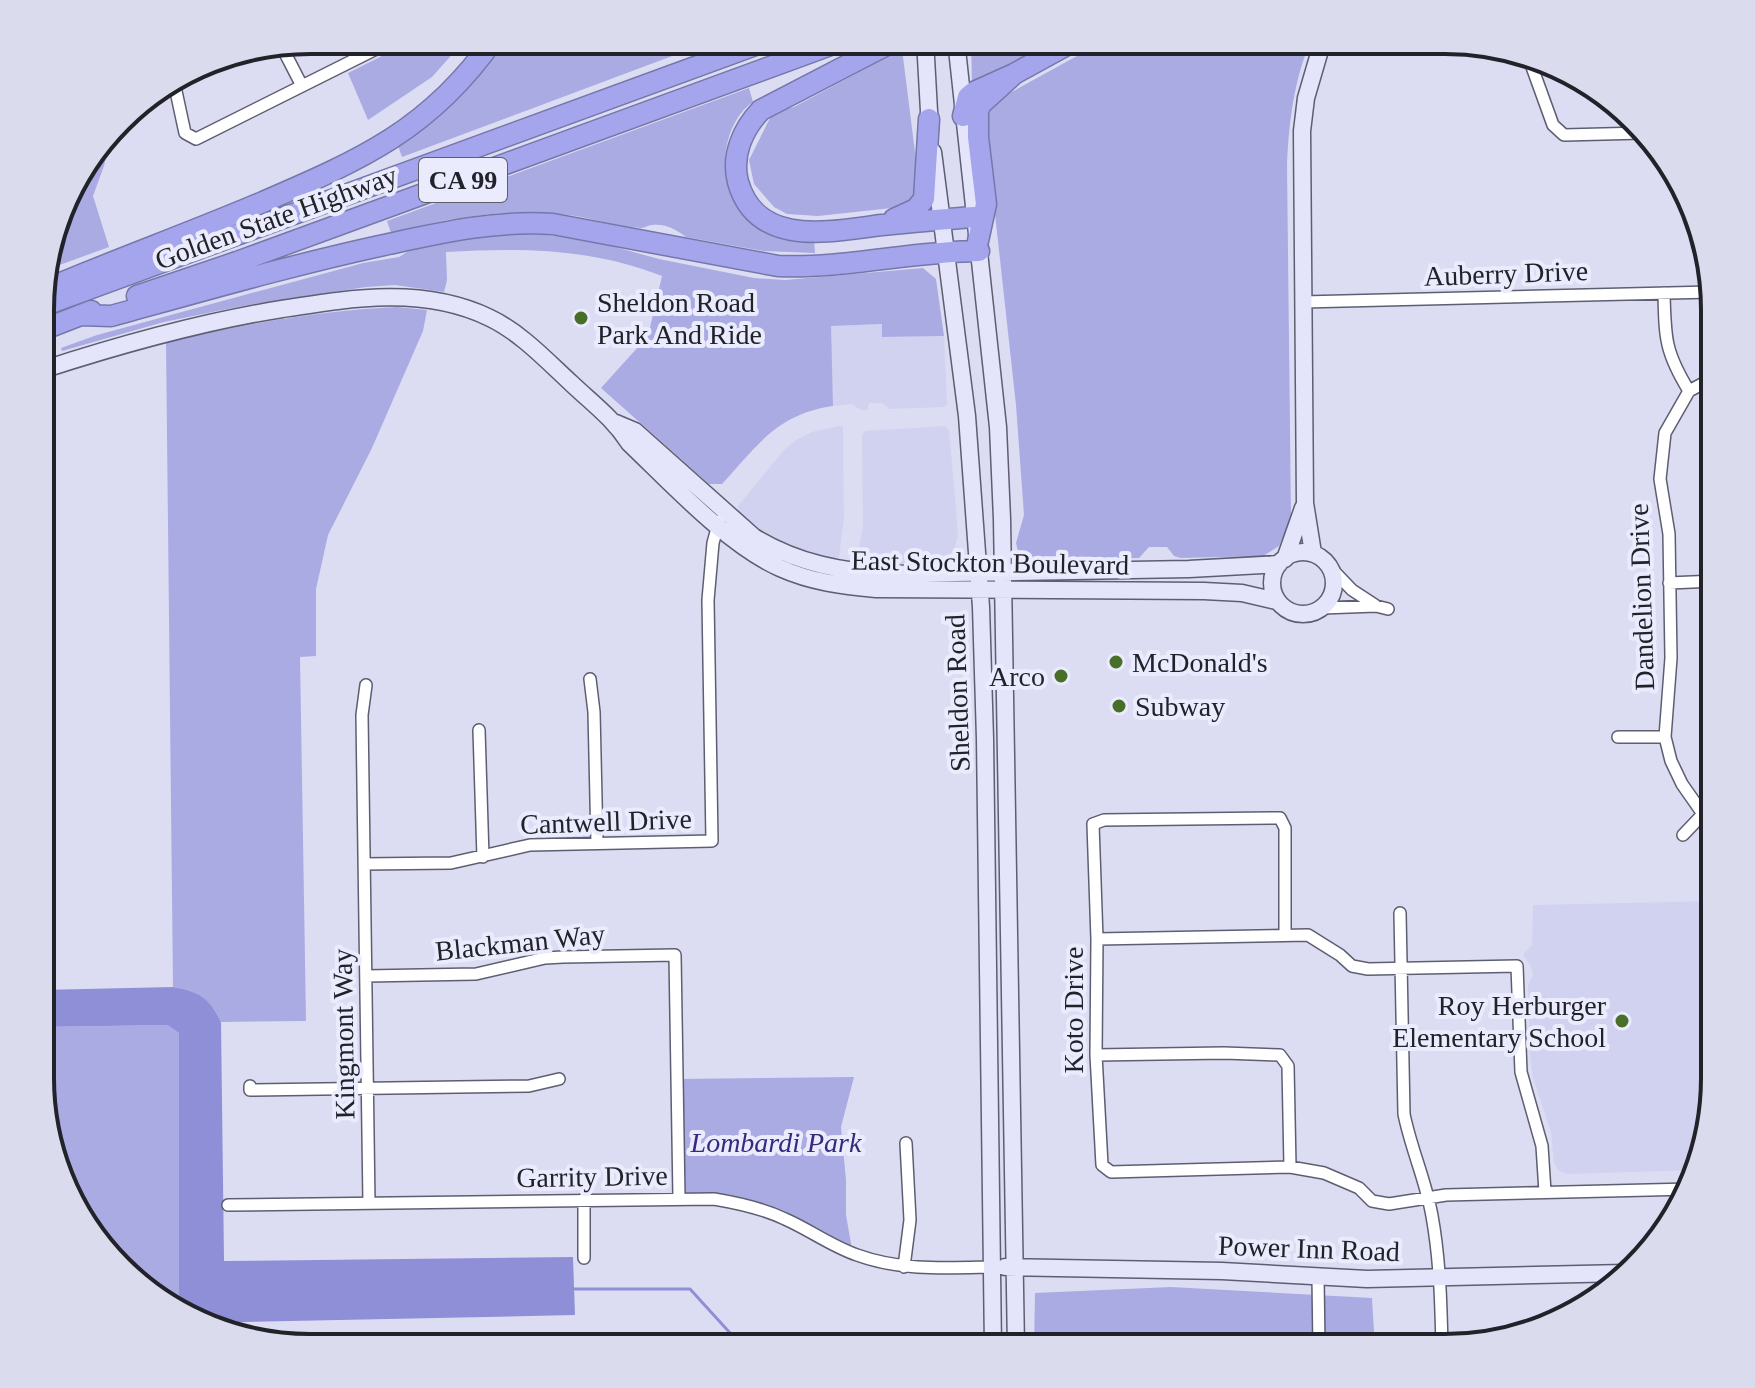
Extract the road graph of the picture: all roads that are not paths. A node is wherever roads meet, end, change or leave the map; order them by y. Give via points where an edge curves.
1 (366, 54) edge
2 (482, 54) edge
3 (730, 54) edge
4 (805, 54) edge
5 (868, 54) edge
6 (286, 55) edge
7 (926, 55) edge
8 (957, 55) edge
9 (1049, 55) edge
10 (1319, 55) edge
11 (1533, 70) edge
12 (1014, 74) junction
13 (302, 86) junction
14 (176, 92) edge
15 (963, 116) junction
16 (929, 119) junction
17 (1630, 133) edge
18 (974, 217) junction
19 (941, 219) junction
20 (875, 226) junction
21 (978, 246) junction
22 (946, 251) junction
23 (55, 286) edge
24 (1700, 292) edge
25 (1664, 293) junction
26 (55, 301) edge
27 (1303, 302) junction
28 (80, 315) junction
29 (54, 325) edge
30 (54, 366) edge
31 (1701, 385) edge
32 (1689, 391) junction
33 (1305, 503) junction
34 (721, 519) junction
35 (1313, 553) junction
36 (1282, 562) junction
37 (1328, 565) junction
38 (1189, 569) junction
39 (1004, 570) junction
40 (978, 571) junction
41 (1701, 582) edge
42 (1669, 583) junction
43 (1004, 590) junction
44 (1083, 590) junction
45 (980, 591) junction
46 (1276, 601) junction
47 (1376, 606) junction
48 (1322, 608) junction
49 (1388, 609) dead end
50 (590, 679) dead end
51 (366, 685) dead end
52 (479, 730) dead end
53 (1618, 737) dead end
54 (1665, 737) junction
55 (1700, 810) edge
56 (1700, 817) edge
57 (1683, 835) dead end
58 (597, 843) junction
59 (483, 857) junction
60 (364, 864) junction
61 (1400, 913) dead end
62 (1285, 935) junction
63 (1097, 939) junction
64 (1401, 969) junction
65 (366, 976) junction
66 (1096, 1055) junction
67 (559, 1079) dead end
68 (250, 1086) dead end
69 (367, 1088) junction
70 (906, 1143) dead end
71 (1290, 1167) junction
72 (1675, 1189) edge
73 (1545, 1192) junction
74 (679, 1198) junction
75 (1428, 1198) junction
76 (584, 1199) junction
77 (369, 1203) junction
78 (228, 1205) dead end
79 (584, 1258) dead end
80 (904, 1267) junction
81 (992, 1267) junction
82 (1014, 1268) junction
83 (1610, 1273) edge
84 (1318, 1277) junction
85 (1440, 1278) junction
86 (993, 1334) edge
87 (1016, 1334) edge
88 (1319, 1334) edge
89 (1442, 1334) edge

1 - 13 street
2 - 23 highway via 431,110 349,165
3 - 26 highway, Golden State Highway / CA 99
4 - 28 highway, Golden State Highway / CA 99
5 - 20 highway via 761,110 743,134 736,164 737,180 751,207 778,227 811,234
6 - 13 street
7 - 16 main road, Sheldon Road
8 - 15 main road, Sheldon Road
9 - 12 highway
10 - 27 main road via 1302,131
11 - 17 street via 1559,133
12 - 15 highway via 974,92
12 - 21 highway via 978,111 986,204
13 - 14 street via 196,139 185,133
15 - 18 main road, Sheldon Road
16 - 19 main road, Sheldon Road
16 - 20 highway via 924,199 916,209
18 - 19 highway
18 - 21 main road, Sheldon Road
19 - 20 highway
19 - 22 main road, Sheldon Road
21 - 22 highway
21 - 39 main road, Sheldon Road via 998,427
22 - 28 highway via 778,266 553,224 517,222 452,230 295,265 111,316
22 - 40 main road, Sheldon Road via 967,416
24 - 25 street, Auberry Drive
25 - 27 street, Auberry Drive
25 - 32 street via 1665,341
27 - 33 main road
28 - 29 highway, Golden State Highway / CA 99
30 - 34 main road, East Stockton Boulevard via 200,324 355,298 444,302 492,319 539,353 616,423 629,443
31 - 32 street
32 - 42 street, Dandelion Drive via 1665,433 1660,479 1669,534
33 - 35 main road
33 - 36 main road
34 - 40 main road, East Stockton Boulevard via 773,549 822,567 892,574
34 - 45 main road, East Stockton Boulevard via 743,548 808,579 876,589
34 - 58 street, Cantwell Drive via 708,600 712,841
35 - 36 main road via 1293,554
35 - 37 main road
36 - 38 main road, East Stockton Boulevard
36 - 46 main road via 1272,586
37 - 47 street
37 - 48 main road via 1333,593
38 - 39 main road, East Stockton Boulevard
38 - 44 main road via 1179,581 1108,582
39 - 40 main road, East Stockton Boulevard
39 - 43 main road, Sheldon Road
40 - 45 main road, Sheldon Road
41 - 42 street
42 - 54 street, Dandelion Drive
43 - 44 main road, East Stockton Boulevard
43 - 45 main road, East Stockton Boulevard
43 - 82 main road, Sheldon Road
44 - 46 main road, East Stockton Boulevard via 1229,592
45 - 81 main road, Sheldon Road
46 - 48 main road via 1303,614
47 - 48 street
47 - 49 street
50 - 58 street
51 - 60 street, Kingmont Way
52 - 59 street
53 - 54 street
54 - 55 street, Dandelion Drive via 1682,784
56 - 57 street
58 - 59 street, Cantwell Drive via 530,845
59 - 60 street, Cantwell Drive via 451,863
60 - 65 street, Kingmont Way
61 - 64 street
62 - 63 street
62 - 63 street, Koto Drive via 1285,828 1280,818 1104,820 1093,824
62 - 64 street via 1308,935 1352,966
63 - 66 street, Koto Drive
64 - 73 street via 1517,966 1521,1072 1542,1146
64 - 75 street via 1404,1114
65 - 69 street, Kingmont Way
65 - 74 street, Blackman Way via 476,974 545,958 675,955
66 - 71 street via 1280,1055 1288,1066
66 - 71 street, Koto Drive via 1102,1165 1111,1172
67 - 69 street via 529,1086
68 - 69 street
69 - 77 street, Kingmont Way
70 - 80 street via 910,1220
71 - 75 street, Koto Drive via 1324,1173 1359,1188 1372,1201 1401,1204
72 - 73 street, Koto Drive
73 - 75 street, Koto Drive
74 - 76 street, Garrity Drive
74 - 80 street, Garrity Drive via 761,1209 857,1255
75 - 85 street
76 - 77 street, Garrity Drive
76 - 79 street
77 - 78 street, Garrity Drive
80 - 81 street, Garrity Drive
81 - 82 main road, Power Inn Road
81 - 86 main road, Sheldon Road
82 - 84 main road, Power Inn Road
82 - 87 main road, Sheldon Road
83 - 85 main road, Power Inn Road
84 - 85 main road, Power Inn Road
84 - 88 street
85 - 89 street

